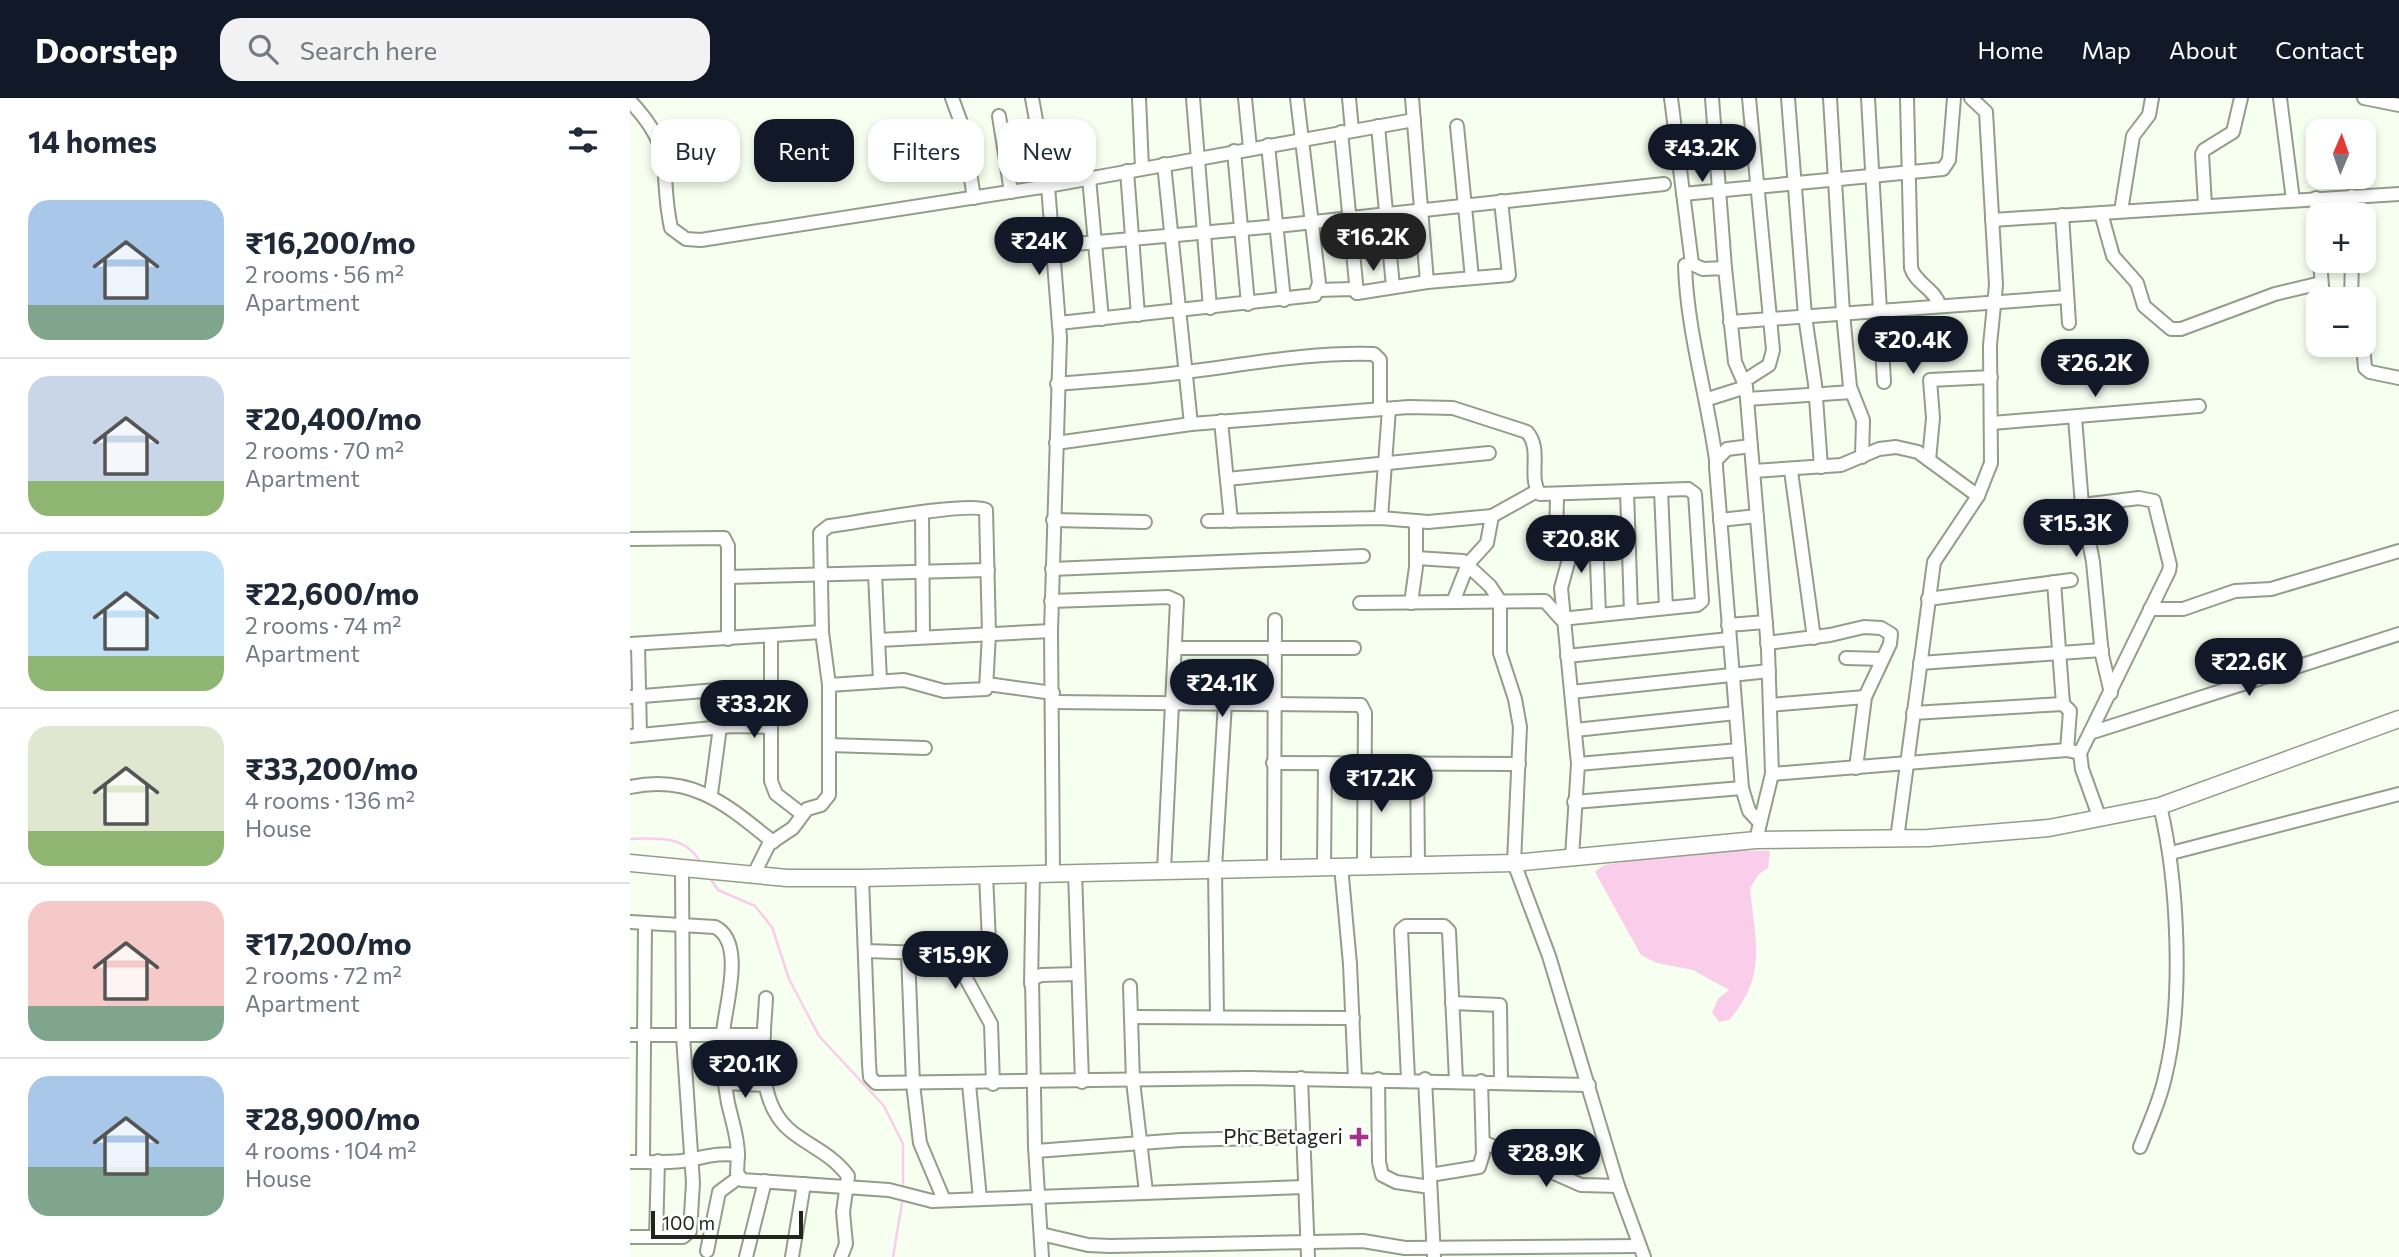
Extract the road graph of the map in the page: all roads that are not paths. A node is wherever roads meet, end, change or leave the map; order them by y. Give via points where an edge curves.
1 (952, 98) edge
2 (1032, 98) edge
3 (1139, 98) edge
4 (1193, 98) edge
5 (1245, 98) edge
6 (1297, 98) edge
7 (1349, 98) edge
8 (1412, 98) edge
9 (1671, 98) edge
10 (1712, 98) edge
11 (1749, 98) edge
12 (1788, 98) edge
13 (1830, 98) edge
14 (1868, 98) edge
15 (1907, 98) edge
16 (1954, 98) edge
17 (2152, 98) edge
18 (2241, 98) edge
19 (2280, 98) edge
20 (2364, 98) edge
21 (1976, 99) edge
22 (630, 101) edge
23 (2399, 105) edge
24 (999, 116) dead end
25 (1414, 120) junction
26 (1457, 125) dead end
27 (1378, 126) junction
28 (1346, 131) junction
29 (1302, 138) junction
30 (1268, 145) junction
31 (1250, 148) junction
32 (1234, 151) junction
33 (1198, 158) junction
34 (1164, 164) junction
35 (1142, 168) junction
36 (1127, 171) junction
37 (1907, 172) junction
38 (1871, 176) junction
39 (1096, 177) edge
40 (1833, 180) junction
41 (1068, 182) edge
42 (1089, 182) edge
43 (1796, 183) junction
44 (1664, 184) dead end
45 (1048, 186) junction
46 (1756, 187) junction
47 (1719, 190) junction
48 (1011, 192) junction
49 (1683, 194) junction
50 (2399, 194) edge
51 (2353, 196) junction
52 (974, 198) junction
53 (2316, 198) junction
54 (2293, 200) junction
55 (1501, 201) junction
56 (2316, 203) edge
57 (2353, 203) edge
58 (1464, 205) junction
59 (2206, 205) junction
60 (1423, 209) junction
61 (2121, 211) junction
62 (1386, 213) junction
63 (2101, 213) junction
64 (2062, 215) junction
65 (1350, 217) junction
66 (1992, 220) junction
67 (1312, 222) junction
68 (1277, 226) junction
69 (1242, 229) junction
70 (1204, 233) junction
71 (1169, 237) junction
72 (1133, 241) junction
73 (1096, 243) junction
74 (1053, 246) junction
75 (1685, 265) dead end
76 (1725, 268) junction
77 (2321, 273) edge
78 (1472, 278) junction
79 (1427, 282) junction
80 (2321, 283) junction
81 (1393, 287) junction
82 (2322, 287) edge
83 (1318, 290) junction
84 (1357, 293) junction
85 (2067, 297) junction
86 (1284, 300) junction
87 (1994, 302) junction
88 (1248, 304) junction
89 (1940, 306) junction
90 (1209, 308) junction
91 (1880, 310) junction
92 (1178, 311) junction
93 (1843, 313) junction
94 (1138, 315) junction
95 (1805, 316) junction
96 (1102, 319) junction
97 (1769, 319) junction
98 (1731, 322) junction
99 (1059, 323) junction
100 (2068, 324) dead end
101 (2362, 357) edge
102 (1185, 373) junction
103 (1991, 377) junction
104 (2399, 378) edge
105 (1884, 382) dead end
106 (1058, 384) junction
107 (1746, 389) junction
108 (1852, 392) junction
109 (1816, 395) junction
110 (1708, 400) junction
111 (2199, 406) dead end
112 (1384, 409) junction
113 (2074, 418) junction
114 (1221, 421) junction
115 (1992, 423) junction
116 (1191, 424) junction
117 (1056, 443) junction
118 (1751, 446) junction
119 (1489, 453) dead end
120 (1862, 457) junction
121 (1716, 460) junction
122 (1929, 460) junction
123 (1385, 464) junction
124 (1821, 467) junction
125 (1754, 471) junction
126 (1791, 471) junction
127 (1227, 480) junction
128 (1661, 490) junction
129 (1537, 491) junction
130 (1623, 492) junction
131 (1557, 495) junction
132 (1978, 496) junction
133 (2082, 505) junction
134 (922, 513) junction
135 (1492, 516) junction
136 (1757, 516) junction
137 (1381, 518) junction
138 (1053, 520) junction
139 (1720, 520) junction
140 (1208, 521) dead end
141 (1416, 521) junction
142 (1145, 522) dead end
143 (1231, 522) junction
144 (1596, 535) dead end
145 (630, 539) edge
146 (1556, 546) dead end
147 (2399, 551) edge
148 (1363, 556) dead end
149 (1416, 558) junction
150 (1569, 559) dead end
151 (1468, 564) junction
152 (1052, 569) junction
153 (988, 570) junction
154 (922, 572) junction
155 (875, 573) junction
156 (820, 575) junction
157 (728, 577) junction
158 (2071, 580) dead end
159 (2054, 582) junction
160 (1927, 599) junction
161 (1051, 601) junction
162 (1500, 601) junction
163 (1453, 602) junction
164 (1360, 603) dead end
165 (1411, 603) junction
166 (1666, 608) junction
167 (2150, 609) junction
168 (1556, 612) junction
169 (1631, 612) junction
170 (1599, 615) junction
171 (1275, 620) dead end
172 (1766, 622) junction
173 (1728, 625) junction
174 (1051, 631) junction
175 (822, 632) junction
176 (989, 634) junction
177 (2399, 634) edge
178 (771, 636) junction
179 (923, 637) junction
180 (1814, 638) junction
181 (728, 639) junction
182 (1729, 639) junction
183 (879, 640) junction
184 (1767, 643) junction
185 (634, 644) edge
186 (1176, 648) junction
187 (1274, 648) junction
188 (1354, 648) dead end
189 (2102, 650) junction
190 (2060, 653) junction
191 (1567, 656) junction
192 (1846, 658) dead end
193 (1882, 659) junction
194 (1920, 663) junction
195 (1769, 671) junction
196 (1732, 676) junction
197 (880, 681) junction
198 (987, 684) junction
199 (829, 685) junction
200 (717, 691) dead end
201 (1571, 692) junction
202 (2111, 693) junction
203 (634, 696) edge
204 (1864, 697) junction
205 (1053, 698) junction
206 (1174, 702) junction
207 (1224, 703) junction
208 (1273, 703) junction
209 (2063, 704) junction
210 (1770, 705) junction
211 (1735, 713) junction
212 (1913, 713) junction
213 (2399, 719) edge
214 (720, 727) junction
215 (770, 727) junction
216 (1575, 730) junction
217 (2090, 733) junction
218 (635, 735) edge
219 (829, 745) junction
220 (925, 748) dead end
221 (1739, 750) junction
222 (2067, 750) junction
223 (2080, 753) junction
224 (1273, 763) junction
225 (1325, 763) junction
226 (1365, 763) junction
227 (1417, 764) junction
228 (1519, 764) junction
229 (1578, 764) junction
230 (1907, 764) junction
231 (1856, 768) junction
232 (1772, 774) junction
233 (630, 787) edge
234 (1742, 788) junction
235 (711, 794) junction
236 (2399, 794) edge
237 (1574, 802) junction
238 (2160, 806) junction
239 (802, 814) junction
240 (2100, 819) junction
241 (1760, 823) junction
242 (1897, 839) junction
243 (1756, 840) junction
244 (773, 842) junction
245 (2171, 853) junction
246 (1572, 857) junction
247 (630, 863) edge
248 (1514, 863) junction
249 (1418, 864) junction
250 (1364, 865) junction
251 (1332, 866) junction
252 (1274, 867) junction
253 (1215, 869) junction
254 (689, 870) junction
255 (1164, 870) junction
256 (1052, 872) junction
257 (1075, 872) junction
258 (1033, 873) junction
259 (986, 874) junction
260 (753, 876) junction
261 (862, 878) junction
262 (630, 922) edge
263 (645, 923) junction
264 (682, 924) junction
265 (866, 951) junction
266 (908, 952) junction
267 (963, 973) junction
268 (1078, 974) junction
269 (1031, 985) junction
270 (1129, 986) dead end
271 (766, 998) dead end
272 (1452, 1003) junction
273 (1131, 1017) junction
274 (1217, 1017) junction
275 (1353, 1018) junction
276 (630, 1035) edge
277 (646, 1035) junction
278 (723, 1035) junction
279 (764, 1035) junction
280 (683, 1036) junction
281 (1301, 1078) junction
282 (1355, 1079) junction
283 (1378, 1079) junction
284 (1408, 1079) junction
285 (1424, 1079) junction
286 (1456, 1080) junction
287 (1133, 1081) junction
288 (1481, 1081) junction
289 (1082, 1082) junction
290 (1501, 1082) junction
291 (725, 1083) junction
292 (1034, 1083) junction
293 (913, 1084) junction
294 (969, 1084) junction
295 (993, 1084) junction
296 (766, 1085) junction
297 (1589, 1085) junction
298 (1302, 1137) junction
299 (1483, 1142) junction
300 (1140, 1145) junction
301 (2140, 1147) dead end
302 (1036, 1151) junction
303 (738, 1156) junction
304 (691, 1158) junction
305 (658, 1161) junction
306 (637, 1162) edge
307 (738, 1178) junction
308 (765, 1181) junction
309 (1430, 1181) junction
310 (804, 1184) junction
311 (1303, 1186) junction
312 (1618, 1186) junction
313 (847, 1187) junction
314 (1146, 1192) junction
315 (1039, 1195) junction
316 (980, 1199) junction
317 (944, 1200) junction
318 (1041, 1234) junction
319 (630, 1237) edge
320 (656, 1237) junction
321 (1307, 1242) junction
322 (1255, 1250) edge
323 (707, 1251) dead end
324 (1190, 1251) edge
325 (1434, 1252) edge
326 (1642, 1252) edge
327 (746, 1257) edge
328 (792, 1257) edge
329 (841, 1257) edge
330 (1042, 1257) edge
331 (1308, 1257) edge

1 - 52 street via 963,128
2 - 45 street
3 - 35 street
4 - 33 street
5 - 31 street
6 - 29 street
7 - 28 street
8 - 25 street
9 - 49 street
10 - 47 street
11 - 46 street
12 - 43 street
13 - 40 street
14 - 38 street
15 - 37 street
16 - 37 street via 1947,165
17 - 61 street via 2149,115 2133,136
18 - 59 street via 2233,132 2202,154
19 - 54 street
20 - 23 street
21 - 66 street via 1986,112
22 - 52 street via 661,144 671,228 686,239 762,232
24 - 48 street
25 - 27 street
25 - 60 street
26 - 58 street
27 - 28 street
27 - 62 street
28 - 29 street
28 - 65 street
29 - 30 street
29 - 67 street
30 - 31 street
30 - 68 street
31 - 32 street
32 - 33 street
32 - 69 street
33 - 34 street
33 - 70 street
34 - 35 street
34 - 71 street
35 - 36 street
36 - 39 street
36 - 72 street
37 - 38 street
37 - 89 street via 1911,268 1917,279 1933,290
38 - 40 street
38 - 91 street
40 - 43 street
40 - 93 street
41 - 45 street
42 - 73 street
43 - 46 street
43 - 95 street
44 - 55 street
45 - 48 street
45 - 74 street
46 - 47 street
46 - 97 street
47 - 49 street
47 - 76 street
48 - 52 street
49 - 76 street via 1692,264 1703,269
50 - 51 street
51 - 53 street
51 - 57 street
53 - 54 street
53 - 56 street
54 - 59 street
55 - 58 street
55 - 78 street via 1509,275
58 - 60 street
58 - 78 street
59 - 61 street
60 - 62 street
60 - 79 street
61 - 63 street
62 - 65 street
62 - 81 street
63 - 64 street
63 - 80 street via 2113,256 2137,283 2144,306 2171,329 2294,287
64 - 66 street
64 - 85 street
65 - 67 street
65 - 84 street
66 - 87 street
67 - 68 street
67 - 83 street
68 - 69 street
68 - 86 street
69 - 70 street
69 - 88 street
70 - 71 street
70 - 90 street
71 - 72 street
71 - 92 street
72 - 73 street
72 - 94 street
73 - 74 street
73 - 96 street
74 - 99 street
75 - 110 street via 1696,356
76 - 98 street
77 - 80 street
78 - 79 street
79 - 81 street
80 - 82 street
81 - 84 street
83 - 84 street via 1353,289
83 - 86 street via 1310,298
85 - 87 street
85 - 100 street
86 - 88 street
87 - 89 street
87 - 103 street
88 - 90 street
89 - 91 street
90 - 92 street
91 - 93 street
91 - 105 street
92 - 94 street
92 - 102 street
93 - 95 street
93 - 108 street
94 - 96 street
95 - 97 street
95 - 109 street
96 - 99 street
97 - 98 street
97 - 107 street via 1772,358
98 - 107 street via 1735,362
99 - 106 street
101 - 104 street via 2370,372
102 - 106 street
102 - 112 street via 1290,357 1374,354 1380,360
102 - 116 street
103 - 115 street
103 - 122 street via 1930,380
106 - 117 street
107 - 109 street
107 - 110 street
107 - 118 street
108 - 109 street
108 - 120 street via 1861,411
109 - 124 street
110 - 121 street
111 - 113 street
112 - 114 street
112 - 123 street
112 - 129 street via 1453,408 1527,432 1534,443
113 - 115 street
113 - 133 street
114 - 116 street
114 - 127 street
115 - 132 street via 1991,463
116 - 117 street
117 - 138 street
118 - 121 street via 1727,449
118 - 125 street
119 - 123 street
120 - 122 street via 1896,447
120 - 124 street
121 - 139 street
122 - 132 street
123 - 127 street
123 - 137 street
124 - 126 street
125 - 126 street
125 - 136 street
126 - 180 street
127 - 143 street
128 - 130 street
128 - 166 street
128 - 166 street via 1694,491 1702,601
129 - 131 street
129 - 135 street
130 - 131 street
130 - 169 street
131 - 146 street
132 - 160 street via 1934,562
133 - 167 street via 2139,498 2154,501 2170,565
133 - 189 street
134 - 153 street via 986,510
134 - 154 street
134 - 156 street via 823,528
135 - 141 street
135 - 151 street via 1487,543
136 - 139 street
136 - 172 street
137 - 141 street
137 - 143 street
138 - 142 street
138 - 152 street
139 - 173 street
140 - 143 street
141 - 149 street
144 - 170 street
145 - 157 street via 724,538
147 - 167 street via 2271,589 2235,591 2183,609
148 - 152 street
149 - 151 street
149 - 165 street
150 - 168 street
151 - 162 street
151 - 163 street
152 - 161 street
153 - 154 street
153 - 176 street
154 - 155 street
154 - 179 street
155 - 156 street
155 - 183 street
156 - 157 street
156 - 175 street
157 - 181 street
158 - 159 street
159 - 160 street
159 - 190 street
160 - 194 street
161 - 174 street
161 - 186 street via 1173,598 1178,606
162 - 163 street
162 - 168 street
162 - 228 street via 1500,653 1518,711
163 - 165 street
164 - 165 street
166 - 169 street
167 - 202 street
168 - 170 street
168 - 191 street
169 - 170 street
171 - 187 street
172 - 173 street
172 - 184 street
173 - 182 street
174 - 176 street
174 - 205 street
175 - 178 street
175 - 199 street
176 - 179 street
176 - 198 street
177 - 217 street
178 - 181 street
178 - 215 street
179 - 183 street
180 - 184 street
180 - 193 street via 1881,628 1891,639
181 - 185 street
182 - 191 street
182 - 196 street
183 - 197 street
184 - 195 street
185 - 203 street
186 - 187 street
186 - 206 street
187 - 188 street
187 - 208 street
189 - 190 street
189 - 202 street
190 - 194 street
190 - 209 street
191 - 201 street
192 - 193 street
193 - 204 street
194 - 212 street
195 - 196 street
195 - 210 street
196 - 201 street
196 - 211 street
197 - 198 street via 913,681 944,691 982,691
197 - 199 street
198 - 205 street
199 - 219 street
200 - 203 street
201 - 216 street
202 - 217 street
203 - 218 street
204 - 210 street
204 - 231 street
205 - 206 street
205 - 256 street
206 - 207 street
206 - 255 street
207 - 208 street
207 - 253 street
208 - 224 street
208 - 226 street via 1361,705
209 - 212 street
209 - 222 street via 2070,711
210 - 232 street
211 - 216 street
211 - 221 street
212 - 230 street
213 - 238 street
214 - 215 street
214 - 218 street
214 - 235 street
215 - 239 street via 773,788
216 - 229 street
217 - 223 street
219 - 220 street
219 - 239 street via 829,795 821,805
221 - 229 street
221 - 234 street
222 - 223 street
222 - 230 street
223 - 240 street
224 - 225 street
224 - 252 street
225 - 226 street
225 - 251 street
226 - 227 street
226 - 250 street
227 - 228 street
227 - 249 street
228 - 248 street
229 - 237 street
230 - 231 street
230 - 242 street
231 - 232 street
232 - 241 street
233 - 235 street via 691,787
234 - 237 street
234 - 241 street via 1749,811
235 - 244 street
236 - 245 street
237 - 246 street
238 - 240 street
238 - 245 street
239 - 244 street via 793,828
240 - 242 street via 2049,828
241 - 243 street
242 - 243 street
243 - 246 street
244 - 260 street
245 - 301 street via 2176,968 2170,1054
246 - 248 street
247 - 254 street
248 - 249 street
248 - 297 street
249 - 250 street
250 - 251 street
251 - 252 street
251 - 275 street
252 - 253 street
253 - 255 street
253 - 274 street
254 - 260 street
254 - 264 street
255 - 257 street
256 - 257 street
256 - 258 street
257 - 268 street
258 - 259 street
258 - 269 street
259 - 261 street
259 - 267 street via 989,942
260 - 261 street
261 - 265 street
262 - 263 street
263 - 264 street
263 - 277 street
264 - 278 street via 720,929 731,948
264 - 280 street
265 - 266 street
265 - 293 street via 870,1077 876,1083
266 - 267 street via 930,954
266 - 293 street
267 - 295 street via 991,1024
268 - 269 street via 1035,976
268 - 289 street
269 - 292 street
270 - 273 street
271 - 279 street
272 - 284 street via 1447,927 1403,927
272 - 286 street
272 - 290 street via 1500,1005
273 - 274 street
273 - 287 street
274 - 275 street
275 - 282 street
276 - 277 street
277 - 280 street
277 - 306 street
278 - 279 street
278 - 280 street
278 - 291 street
279 - 296 street
280 - 304 street
281 - 282 street
281 - 287 street
281 - 298 street
282 - 283 street
283 - 284 street
283 - 309 street via 1382,1175 1396,1182
284 - 285 street
285 - 286 street
285 - 309 street
286 - 288 street
287 - 289 street
287 - 300 street
288 - 290 street
288 - 299 street
289 - 292 street
290 - 297 street
291 - 296 street
291 - 303 street
292 - 295 street
292 - 302 street
293 - 294 street
293 - 317 street via 919,1143
294 - 295 street
294 - 316 street
296 - 313 street via 782,1123 837,1164 848,1176
297 - 312 street
298 - 300 street
298 - 311 street
299 - 309 street via 1479,1167
299 - 312 street via 1581,1185
300 - 302 street
300 - 314 street
302 - 315 street
303 - 304 street
303 - 307 street
304 - 305 street
304 - 320 street via 690,1231 683,1237
305 - 306 street
305 - 320 street
307 - 308 street
307 - 323 street via 719,1192
308 - 310 street
308 - 327 street
309 - 325 street
310 - 313 street
310 - 328 street
311 - 314 street
311 - 321 street
312 - 326 street
313 - 317 street
313 - 329 street via 846,1244
314 - 315 street
315 - 316 street
315 - 318 street
316 - 317 street
318 - 324 street via 1088,1245
318 - 330 street
319 - 320 street
321 - 322 street
321 - 325 street via 1363,1241
321 - 331 street
322 - 324 street
325 - 326 street

